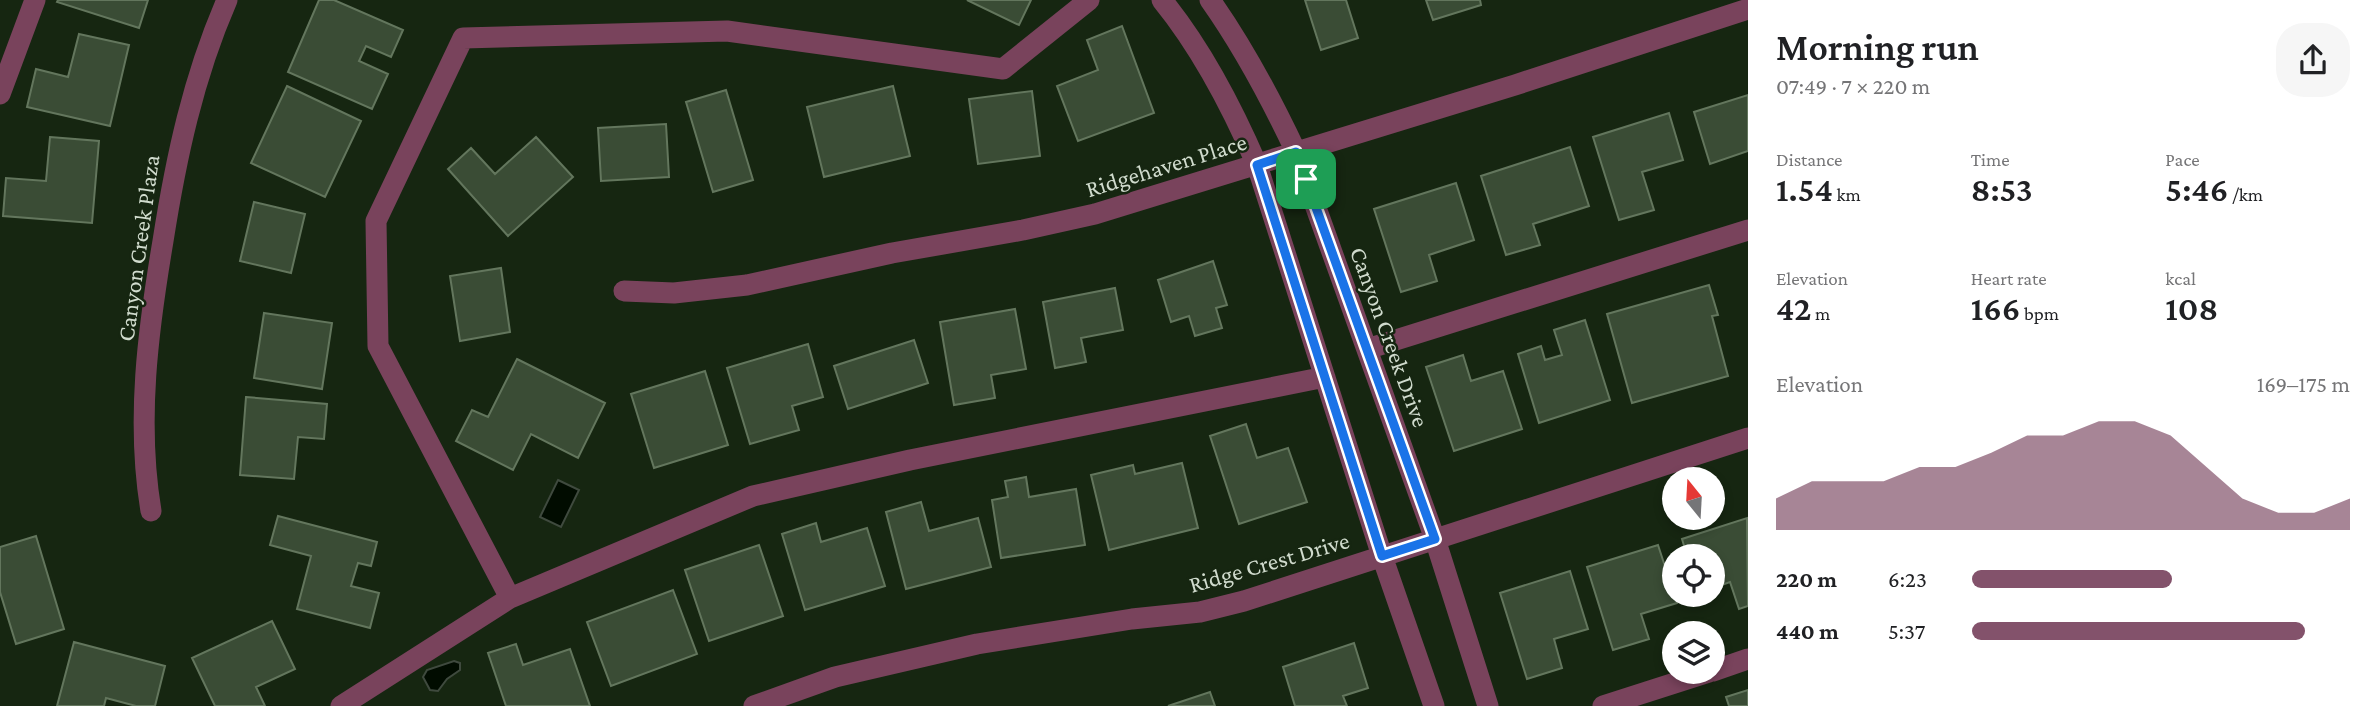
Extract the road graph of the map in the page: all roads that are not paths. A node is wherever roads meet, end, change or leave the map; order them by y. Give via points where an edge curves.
1 (35, 0) edge
2 (227, 0) edge
3 (1089, 0) edge
4 (1162, 0) edge
5 (1210, 0) edge
6 (1748, 9) edge
7 (0, 94) edge
8 (1296, 152) junction
9 (1257, 165) junction
10 (1748, 230) edge
11 (624, 291) dead end
12 (1367, 349) junction
13 (1325, 377) junction
14 (1748, 439) edge
15 (151, 511) dead end
16 (1435, 539) junction
17 (1382, 556) junction
18 (510, 598) junction
19 (1748, 659) edge
20 (1725, 666) edge
21 (1671, 684) edge
22 (341, 706) edge
23 (754, 706) edge
24 (1434, 706) edge
25 (1488, 706) edge
26 (1603, 706) edge

1 - 7 street
2 - 15 street, Canyon Creek Plaza via 184,123 155,287 143,410
3 - 18 street via 1003,69 727,31 463,38 376,221 378,346
4 - 9 street via 1211,72
5 - 8 street, Canyon Creek Drive via 1273,103
6 - 8 street, Ridgehaven Place
8 - 9 street, Ridgehaven Place
8 - 12 street, Canyon Creek Drive
9 - 11 street, Ridgehaven Place via 1095,214 747,285 674,293
9 - 13 street
10 - 12 street
12 - 16 street, Canyon Creek Drive
13 - 17 street
13 - 18 street via 752,496
14 - 16 street, Ridge Crest Drive
16 - 17 street, Ridge Crest Drive
16 - 25 street, Canyon Creek Drive
17 - 23 street, Ridge Crest Drive via 1200,612 977,644 835,677
17 - 24 street
18 - 22 street
19 - 20 street
21 - 26 street

